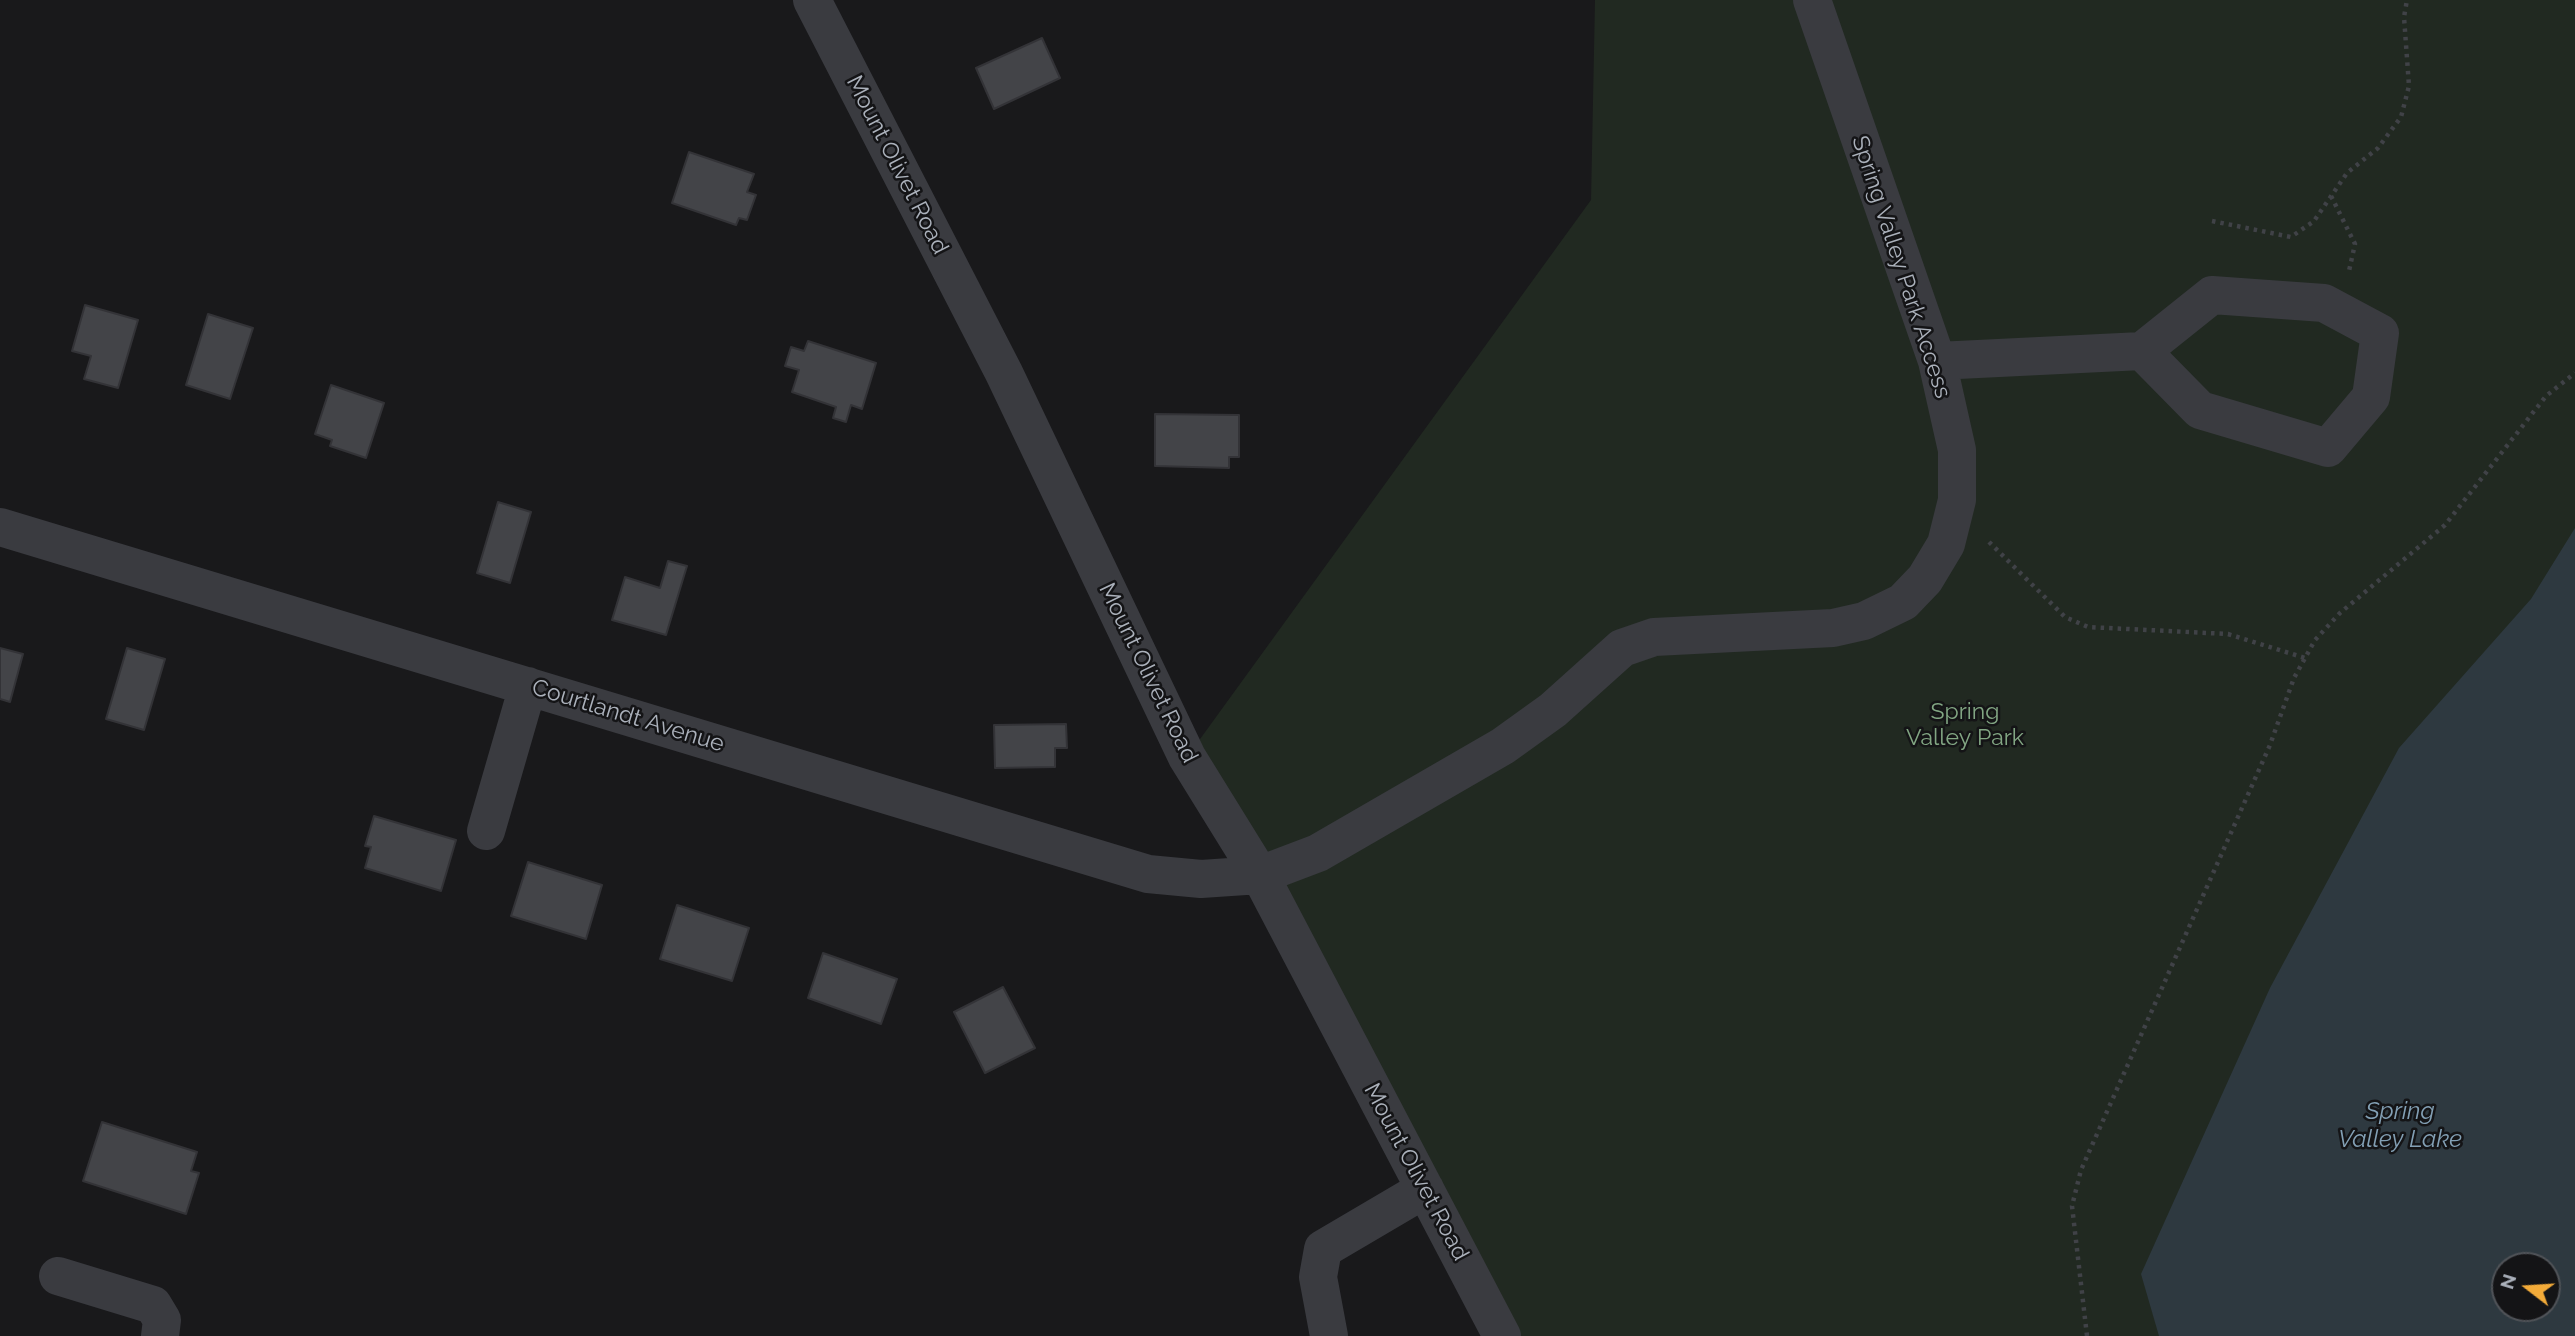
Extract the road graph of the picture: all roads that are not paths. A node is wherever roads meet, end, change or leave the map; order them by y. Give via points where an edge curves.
1 (812, 0) edge
2 (1812, 0) edge
3 (2142, 351) junction
4 (1937, 361) junction
5 (0, 527) edge
6 (528, 686) junction
7 (486, 831) dead end
8 (1259, 875) junction
9 (1425, 1189) junction
10 (58, 1276) dead end
11 (160, 1336) edge
12 (1329, 1336) edge
13 (1502, 1336) edge

1 - 8 street, Mount Olivet Road via 1004,373 1187,757
2 - 4 street, Spring Valley Park Access
3 - 3 street via 2200,410 2328,448 2371,397 2380,333 2324,303 2212,295
3 - 4 street
4 - 8 street, Spring Valley Park Access via 1957,450 1957,500 1947,544 1925,579 1903,602 1864,621 1833,628 1654,637 1622,648 1553,710 1503,746 1318,853
5 - 6 street, Courtlandt Avenue
6 - 7 street
6 - 8 street, Courtlandt Avenue via 1148,874 1202,878
8 - 9 street, Mount Olivet Road
9 - 12 street via 1323,1249 1318,1277
9 - 13 street, Mount Olivet Road
10 - 11 street via 153,1305 162,1320

